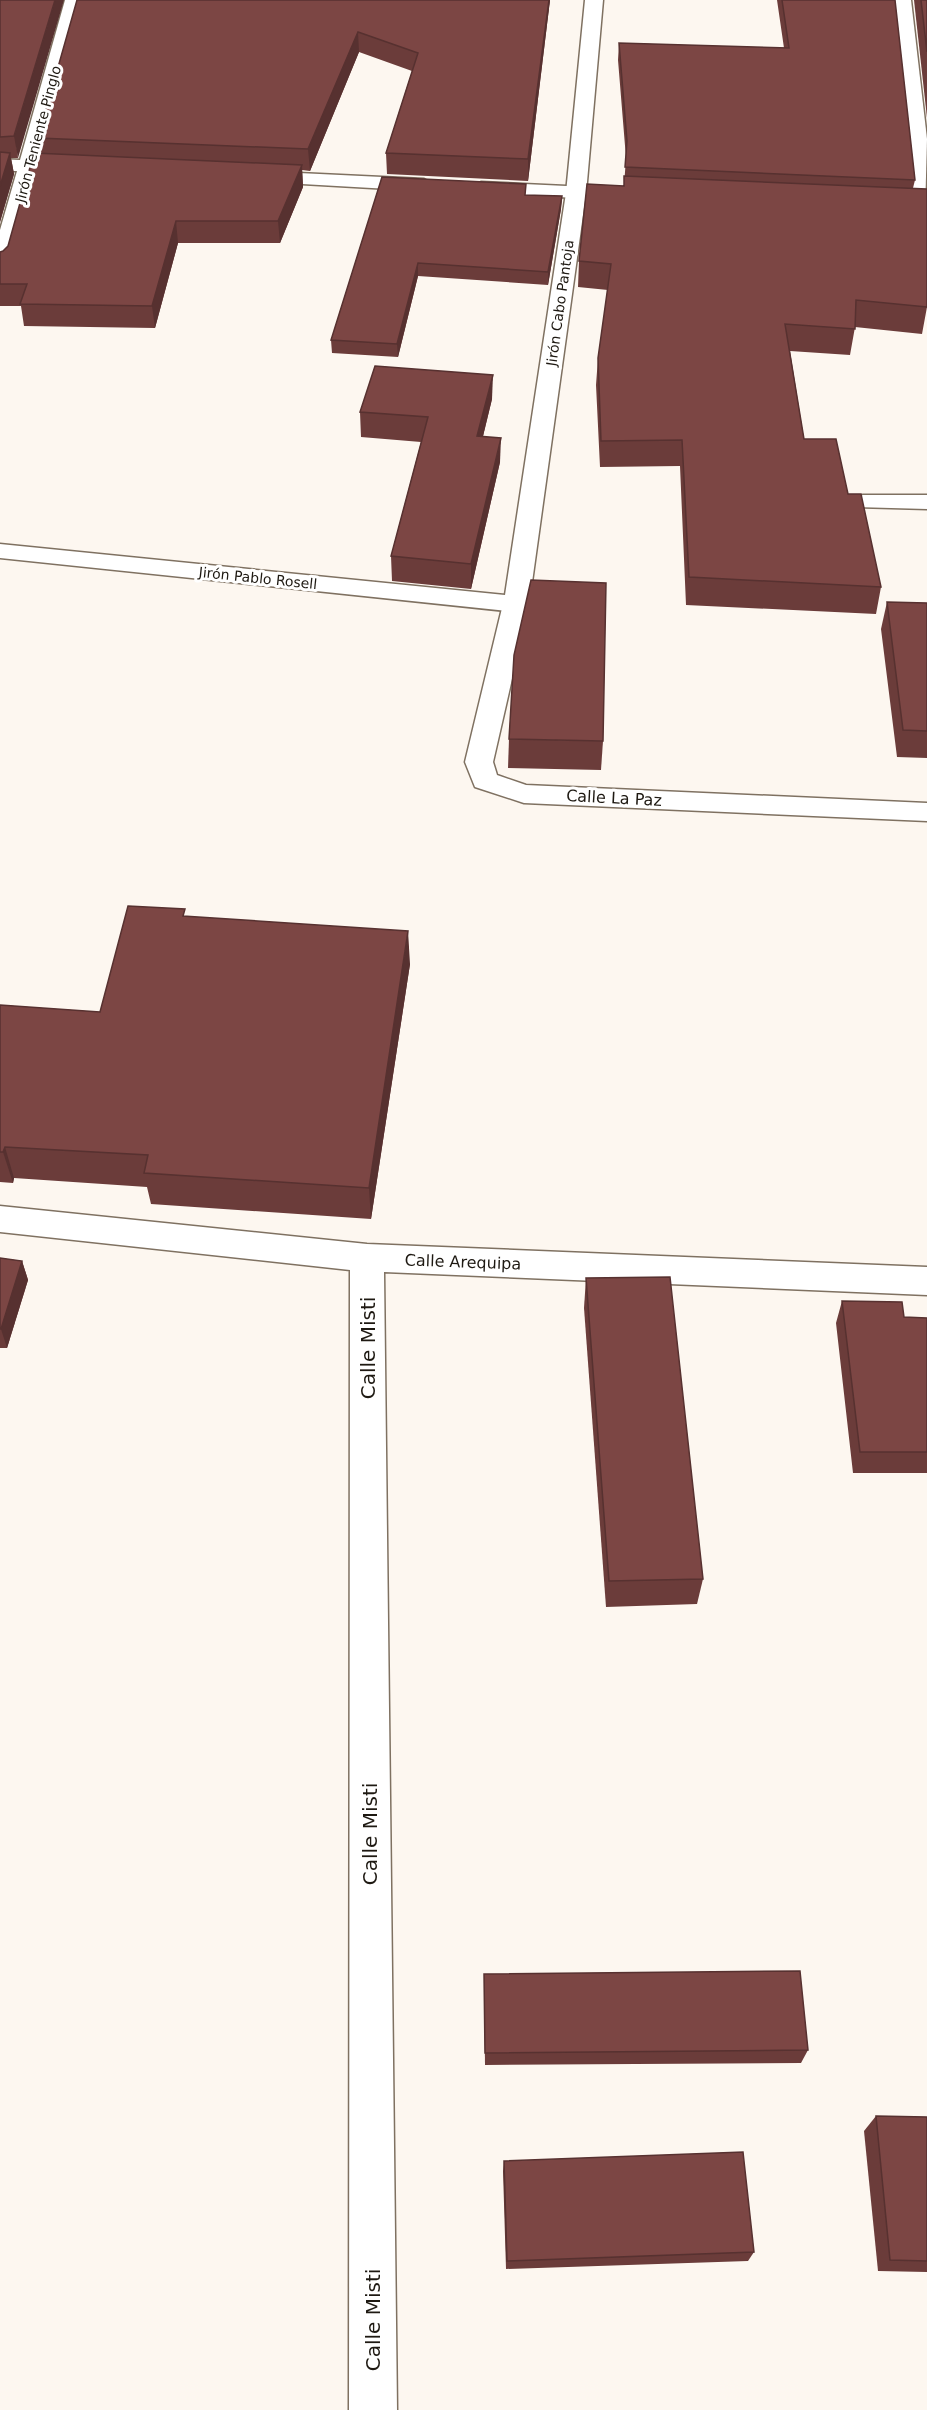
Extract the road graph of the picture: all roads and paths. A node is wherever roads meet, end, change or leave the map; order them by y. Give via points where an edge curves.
1 (74, 0) edge
2 (594, 0) edge
3 (902, 0) edge
4 (0, 165) edge
5 (29, 166) junction
6 (101, 169) edge
7 (243, 176) edge
8 (576, 193) junction
9 (623, 195) edge
10 (902, 206) edge
11 (926, 207) edge
12 (0, 267) edge
13 (863, 502) edge
14 (927, 502) edge
15 (0, 551) edge
16 (516, 604) junction
17 (927, 812) edge
18 (0, 1219) edge
19 (368, 1258) junction
20 (927, 1281) edge
21 (373, 2410) edge

1 - 5 street, Jirón Teniente Pinglo
2 - 8 street, Jirón Cabo Pantoja
3 - 11 street
4 - 5 street
5 - 6 street
5 - 12 street, Jirón Teniente Pinglo
7 - 8 street
8 - 9 street
8 - 16 street, Jirón Cabo Pantoja
10 - 11 street
13 - 14 street
15 - 16 street, Jirón Pablo Rosell
16 - 17 street, Calle La Paz via 478,762 485,781 524,794
18 - 19 street, Calle Arequipa
19 - 20 street, Calle Arequipa
19 - 21 street, Calle Misti

